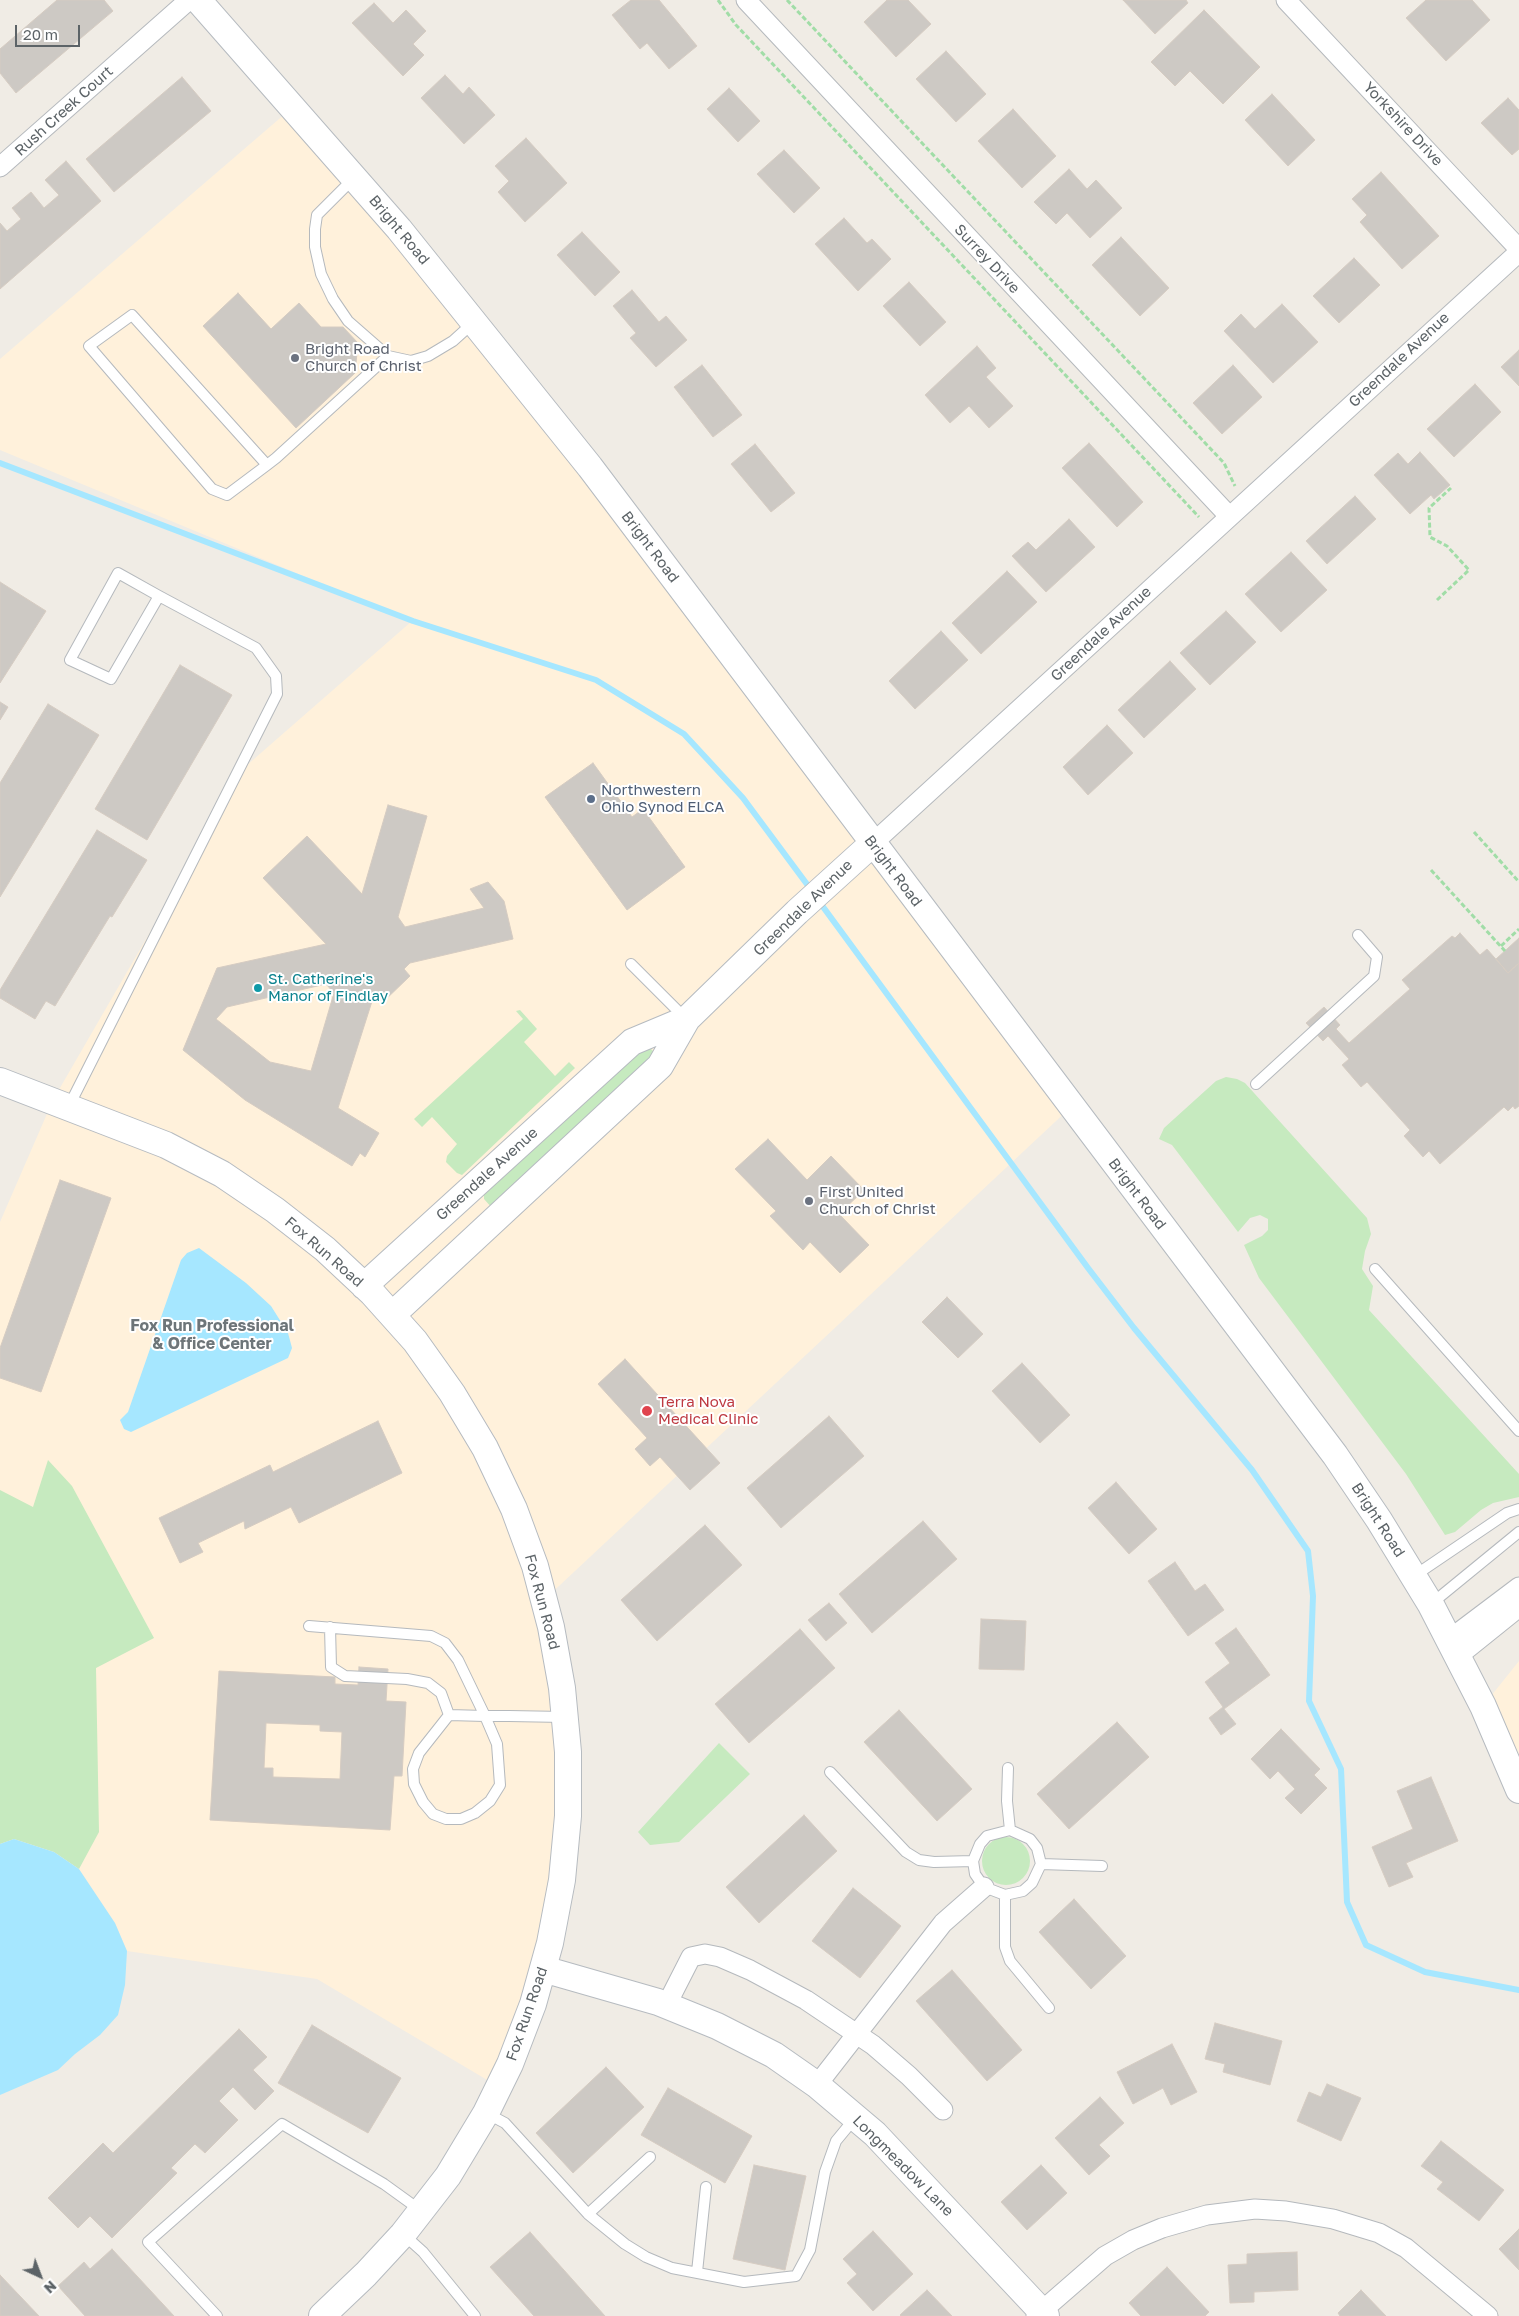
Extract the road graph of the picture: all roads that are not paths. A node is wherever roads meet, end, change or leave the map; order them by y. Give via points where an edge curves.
1 (189, 0) edge
2 (198, 0) edge
3 (746, 0) edge
4 (1286, 0) edge
5 (2, 160) edge
6 (355, 178) junction
7 (1519, 251) edge
8 (475, 322) junction
9 (388, 356) junction
10 (267, 465) junction
11 (1229, 516) junction
12 (159, 596) junction
13 (872, 844) junction
14 (1358, 935) dead end
15 (631, 964) dead end
16 (686, 1019) junction
17 (0, 1081) edge
18 (1256, 1084) dead end
19 (69, 1106) junction
20 (1375, 1269) dead end
21 (364, 1286) junction
22 (392, 1315) junction
23 (1519, 1431) edge
24 (1519, 1509) edge
25 (1519, 1532) edge
26 (1414, 1576) junction
27 (1519, 1586) edge
28 (1430, 1604) junction
29 (1519, 1607) edge
30 (309, 1626) dead end
31 (330, 1627) junction
32 (1454, 1648) junction
33 (449, 1715) junction
34 (485, 1716) junction
35 (565, 1716) junction
36 (1008, 1768) dead end
37 (830, 1772) dead end
38 (1519, 1790) edge
39 (1010, 1830) junction
40 (973, 1861) junction
41 (1041, 1864) junction
42 (1102, 1866) dead end
43 (984, 1887) junction
44 (1004, 1895) junction
45 (543, 1969) junction
46 (666, 2006) junction
47 (1049, 2008) dead end
48 (858, 2035) junction
49 (817, 2085) junction
50 (943, 2110) dead end
51 (486, 2113) junction
52 (855, 2117) junction
53 (650, 2157) dead end
54 (706, 2187) dead end
55 (421, 2210) junction
56 (588, 2214) junction
57 (403, 2234) junction
58 (696, 2272) junction
59 (1041, 2314) edge
60 (217, 2316) edge
61 (322, 2316) edge
62 (475, 2316) edge
63 (1488, 2316) edge

1 - 5 street, Rush Creek Court
2 - 6 street, Bright Road
3 - 11 street, Surrey Drive
4 - 7 street, Yorkshire Drive
6 - 8 street, Bright Road
6 - 9 lane via 317,215 315,247 333,300 348,321
7 - 11 street, Greendale Avenue
8 - 9 lane via 428,356 411,361
8 - 13 street, Bright Road via 596,475
9 - 10 lane
10 - 10 lane via 227,495 212,489 89,346 132,315
11 - 13 street, Greendale Avenue
12 - 12 lane via 118,574 70,660 111,679
12 - 19 lane via 256,648 276,676 277,694
13 - 16 street, Greendale Avenue via 796,912
13 - 26 street, Bright Road via 1335,1455
14 - 18 lane via 1377,957 1374,976
15 - 16 lane
16 - 21 street, Greendale Avenue via 632,1042
16 - 22 street, Greendale Avenue via 660,1066
17 - 19 street, Fox Run Road
19 - 21 street, Fox Run Road via 166,1145 222,1174 325,1249
20 - 23 lane
21 - 22 street, Fox Run Road
22 - 35 street, Fox Run Road via 452,1393 485,1448 514,1509 535,1566 551,1627
24 - 26 lane via 1507,1512
25 - 28 lane
26 - 28 street, Bright Road
27 - 32 street
28 - 32 street, Bright Road
29 - 32 street
30 - 31 lane
31 - 33 lane via 331,1668 345,1676 428,1682 441,1693
31 - 34 lane via 431,1636 445,1642 458,1660
32 - 38 street, Bright Road
33 - 34 lane
33 - 34 lane via 419,1753 413,1769 414,1784 423,1802 433,1814 446,1819 461,1819 476,1813 490,1801 500,1785 497,1744
34 - 35 lane
35 - 45 street, Fox Run Road via 568,1816 562,1880
36 - 39 lane
37 - 40 lane via 906,1852 919,1860
39 - 40 lane via 987,1836
39 - 41 lane via 1030,1839 1037,1848
40 - 43 lane via 975,1874
41 - 42 lane
41 - 44 lane via 1032,1883 1023,1891
43 - 44 lane
43 - 48 street via 943,1923
44 - 47 lane via 1005,1947 1010,1961
45 - 46 street, Longmeadow Lane
45 - 51 street, Fox Run Road via 510,2064
46 - 48 street via 691,1957 705,1954 750,1970 806,2000
46 - 49 street, Longmeadow Lane via 718,2026 774,2055
48 - 49 street
48 - 50 street via 909,2076
49 - 52 street, Longmeadow Lane
51 - 55 street, Fox Run Road via 448,2176
51 - 56 lane via 505,2123
52 - 58 lane via 836,2141 825,2172 810,2250 796,2276 744,2282
52 - 59 street, Longmeadow Lane via 875,2134
53 - 56 lane
54 - 58 lane
55 - 57 street, Fox Run Road
55 - 60 lane via 384,2184 282,2124 148,2242
56 - 58 lane via 646,2257 672,2268
57 - 61 street, Fox Run Road
57 - 62 lane via 423,2252
59 - 63 street via 1105,2256 1133,2240 1207,2215 1255,2209 1333,2219 1378,2233 1406,2248

